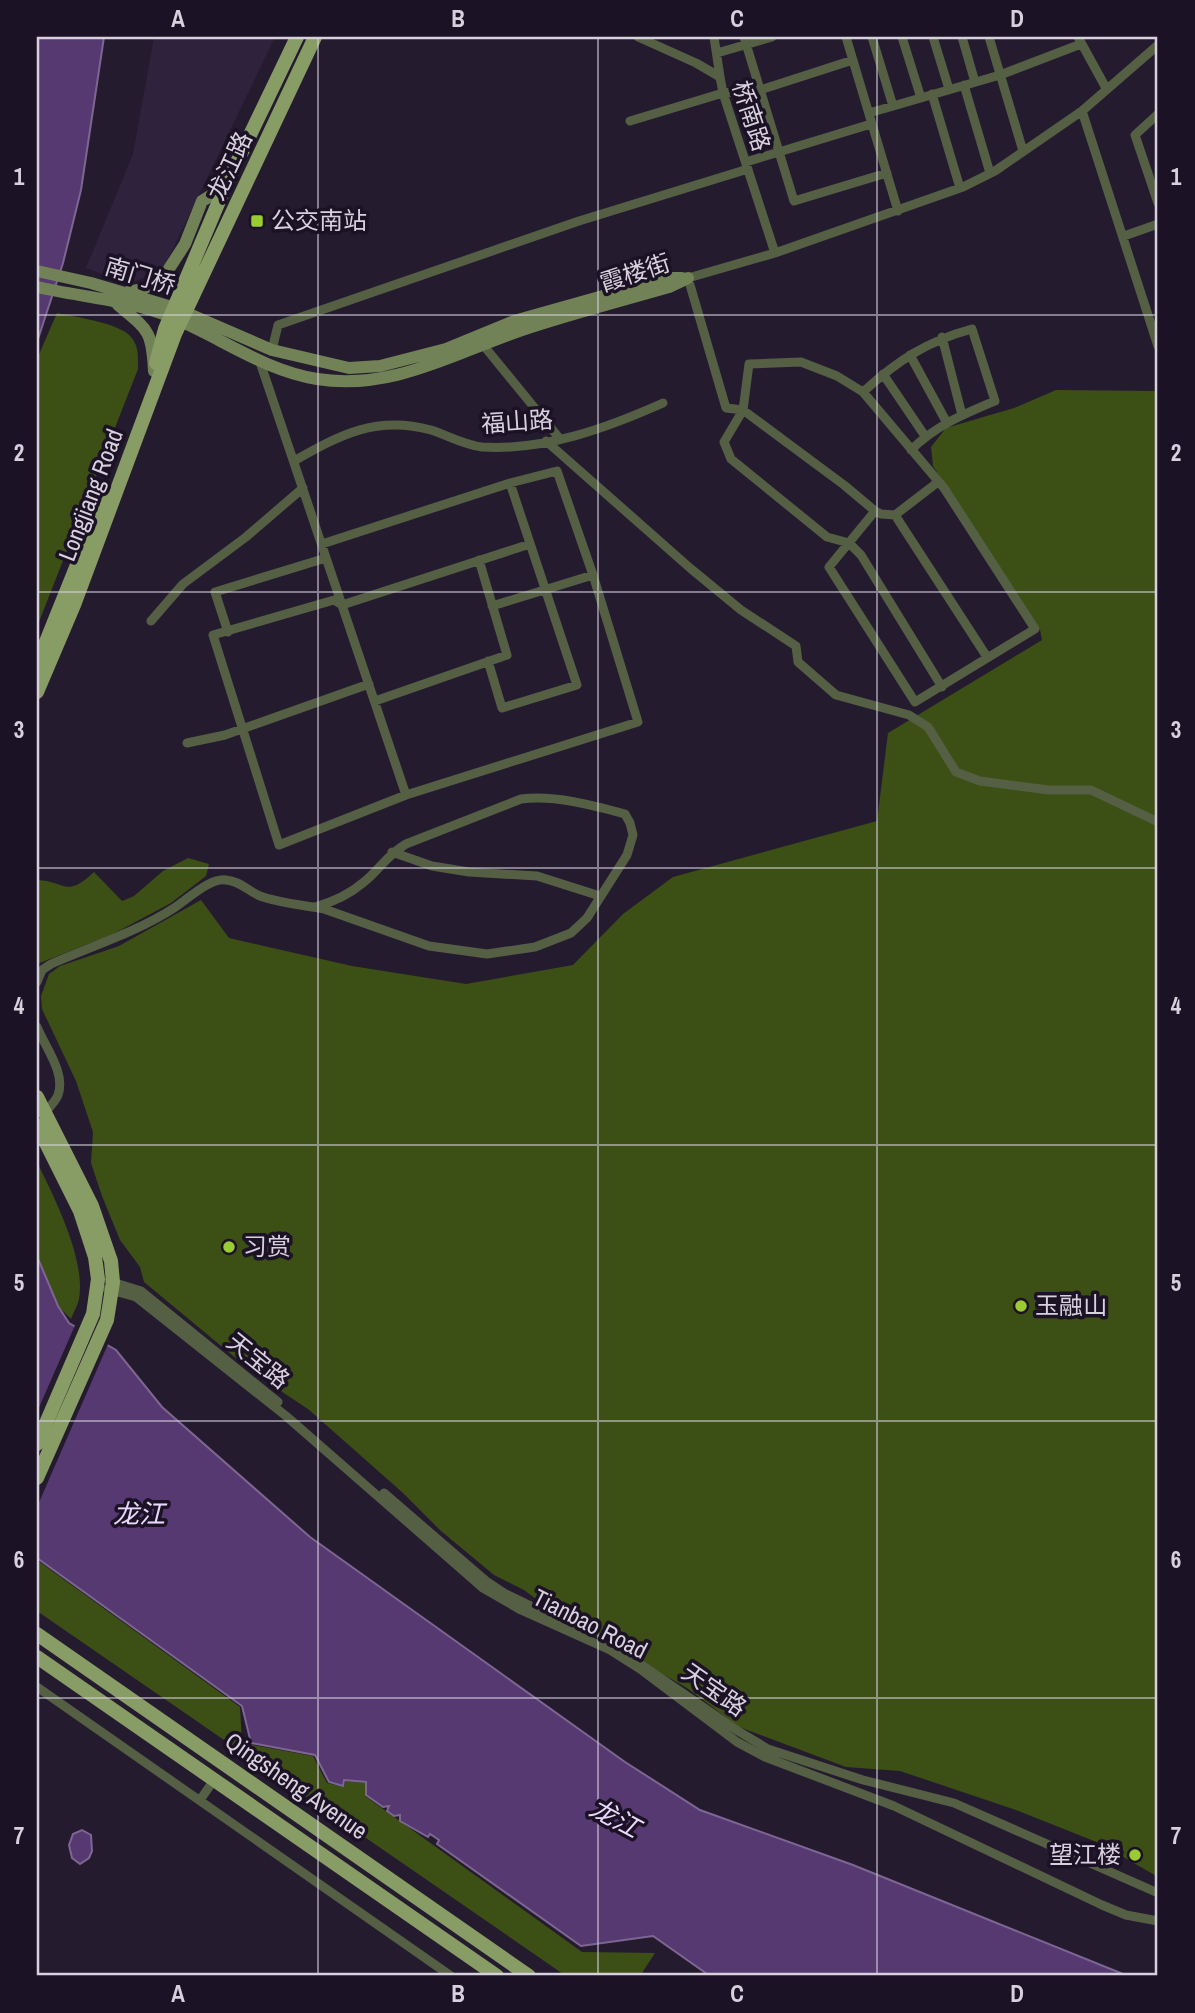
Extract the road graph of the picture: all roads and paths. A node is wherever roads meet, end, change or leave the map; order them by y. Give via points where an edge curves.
1 (297, 37) edge
2 (315, 37) edge
3 (638, 37) edge
4 (714, 37) edge
5 (772, 37) edge
6 (846, 37) edge
7 (872, 37) edge
8 (902, 37) edge
9 (933, 37) edge
10 (962, 37) edge
11 (989, 37) edge
12 (1080, 40) edge
13 (745, 41) edge
14 (1158, 45) edge
15 (717, 53) junction
16 (853, 61) junction
17 (1000, 75) junction
18 (720, 77) junction
19 (975, 82) junction
20 (964, 85) junction
21 (1106, 88) junction
22 (949, 89) junction
23 (760, 90) junction
24 (723, 93) junction
25 (932, 94) junction
26 (921, 98) junction
27 (893, 106) junction
28 (1082, 111) junction
29 (869, 113) junction
30 (1158, 114) edge
31 (630, 121) dead end
32 (872, 124) junction
33 (1023, 151) junction
34 (779, 152) junction
35 (747, 166) junction
36 (887, 173) junction
37 (990, 173) junction
38 (226, 187) junction
39 (960, 188) junction
40 (1158, 203) edge
41 (898, 211) junction
42 (1158, 224) edge
43 (1124, 236) junction
44 (775, 253) junction
45 (37, 271) edge
46 (688, 278) junction
47 (37, 287) edge
48 (124, 293) junction
49 (115, 303) junction
50 (178, 315) junction
51 (942, 337) junction
52 (484, 346) junction
53 (1158, 346) edge
54 (272, 350) junction
55 (909, 355) junction
56 (260, 362) junction
57 (154, 371) junction
58 (883, 374) junction
59 (863, 392) junction
60 (663, 403) dead end
61 (743, 410) junction
62 (962, 415) junction
63 (947, 423) junction
64 (925, 436) junction
65 (560, 439) junction
66 (547, 441) junction
67 (911, 450) junction
68 (294, 461) junction
69 (939, 482) junction
70 (510, 484) junction
71 (303, 488) junction
72 (875, 511) junction
73 (895, 515) junction
74 (849, 543) junction
75 (322, 544) junction
76 (530, 544) junction
77 (326, 558) junction
78 (479, 560) junction
79 (593, 575) junction
80 (545, 592) junction
81 (342, 605) junction
82 (492, 606) junction
83 (151, 621) dead end
84 (228, 632) junction
85 (987, 657) junction
86 (488, 661) junction
87 (37, 664) edge
88 (369, 684) junction
89 (942, 687) junction
90 (37, 692) edge
91 (375, 701) junction
92 (242, 727) junction
93 (187, 743) dead end
94 (406, 795) junction
95 (1158, 822) edge
96 (392, 852) junction
97 (600, 896) junction
98 (315, 907) junction
99 (37, 982) edge
100 (37, 1027) edge
101 (37, 1097) edge
102 (41, 1119) edge
103 (106, 1285) junction
104 (100, 1317) junction
105 (37, 1444) edge
106 (37, 1479) edge
107 (37, 1634) edge
108 (37, 1657) edge
109 (37, 1688) edge
110 (214, 1780) junction
111 (200, 1800) junction
112 (1158, 1893) edge
113 (1158, 1921) edge
114 (451, 1976) edge
115 (497, 1976) edge
116 (529, 1976) edge

1 - 38 main road, 龙江路
2 - 50 main road, 龙江路
3 - 18 street, 桥南路
4 - 15 street
5 - 13 street
6 - 16 street
7 - 27 street
8 - 26 street
9 - 22 street
10 - 19 street
11 - 17 street
12 - 17 street
12 - 21 street
13 - 15 street
13 - 23 street
14 - 21 street
15 - 18 street
16 - 23 street
16 - 29 street
17 - 19 street
17 - 33 street
18 - 24 street, 桥南路
19 - 20 street
20 - 22 street
20 - 37 street
21 - 28 street
22 - 25 street
23 - 24 street
23 - 34 street
24 - 31 street
24 - 35 street, 桥南路
25 - 26 street
25 - 39 street
26 - 27 street
27 - 29 street
28 - 33 street
28 - 43 street
29 - 32 street
30 - 40 street via 1135,135
32 - 34 street
32 - 36 street
33 - 37 street
34 - 35 street
34 - 36 street via 794,201
35 - 44 street, 桥南路
35 - 54 street via 278,325
36 - 41 street
37 - 39 street
38 - 48 street via 202,201 185,244 163,278
38 - 50 main road, 龙江路
39 - 41 street
41 - 44 street
42 - 43 street
43 - 53 street
44 - 46 street
45 - 48 street, 南门桥
46 - 52 street, 霞楼街
46 - 54 street, 霞楼街 via 667,278 514,321 446,349 380,366 349,368
46 - 61 street via 726,408
47 - 49 street, 南门桥
48 - 50 street, 南门桥
49 - 50 street, 南门桥
49 - 57 street via 147,328
50 - 54 street, 霞楼街
50 - 56 street, 霞楼街
50 - 57 main road, Longjiang Road
50 - 90 main road, Longjiang Road via 74,605
51 - 55 street
51 - 62 street
51 - 62 street via 972,329 995,401
52 - 56 street, 霞楼街 via 377,379 317,379
52 - 65 street
55 - 58 street
55 - 63 street
56 - 68 street
57 - 87 main road, Longjiang Road
58 - 59 street
58 - 64 street
59 - 61 street via 801,362 749,364
59 - 67 street
60 - 65 street, 福山路
61 - 72 street
61 - 74 street via 724,442 731,458 827,537
62 - 63 street
63 - 64 street
64 - 67 street
65 - 66 street, 福山路
66 - 68 street, 福山路 via 480,447 429,430 381,424 333,439
66 - 95 street via 741,610 796,646 798,662 836,695 909,715 928,727 956,772 980,781 1091,790
67 - 69 street
68 - 71 street
69 - 73 street
69 - 85 street via 1035,629
70 - 75 street
70 - 76 street
70 - 79 street via 557,471
71 - 75 street
71 - 83 street via 183,584
72 - 73 street
72 - 74 street
73 - 85 street
74 - 89 street via 861,555
74 - 89 street via 830,567 915,702
75 - 77 street
76 - 78 street
76 - 80 street
77 - 81 street
77 - 84 street via 215,592
78 - 81 street
78 - 82 street
79 - 80 street
79 - 94 street via 638,722
80 - 82 street
80 - 86 street via 577,685 502,708
81 - 84 street via 334,600
81 - 88 street
82 - 86 street via 507,654
84 - 92 street via 213,635
85 - 89 street
86 - 91 street
88 - 91 street
88 - 92 street
91 - 94 street
92 - 93 street
92 - 94 street via 279,845
96 - 97 street via 432,866 537,876
96 - 97 street via 521,799 540,796 604,808 625,814 633,835
96 - 98 street via 366,881 333,902
97 - 98 street via 571,933 535,947 487,954 429,946
98 - 99 street via 259,896 242,884 214,882 170,911 51,964
100 - 102 street via 60,1084 58,1097
101 - 102 main road
102 - 103 main road
103 - 104 main road
103 - 112 street, 天宝路 via 141,1291 486,1581 612,1645 768,1749 954,1803
103 - 113 street, Tianbao Road via 136,1297 286,1416 484,1588 610,1650 737,1742 797,1771 894,1806 1102,1905
104 - 105 main road
104 - 106 main road
107 - 116 main road, Qingsheng Avenue
108 - 110 main road, Qingsheng Avenue
109 - 111 street
110 - 111 street
110 - 115 main road, Qingsheng Avenue
111 - 114 street

